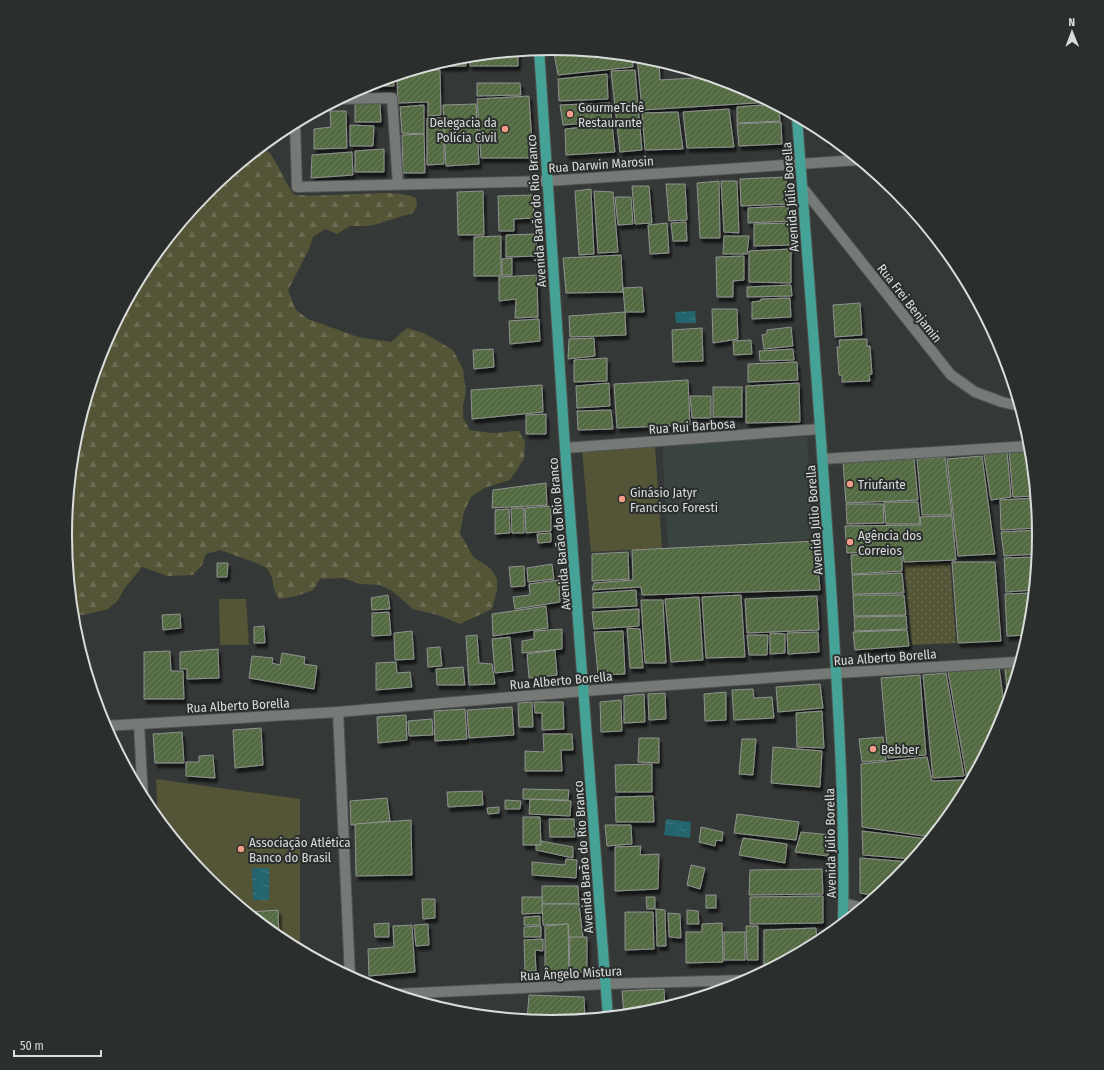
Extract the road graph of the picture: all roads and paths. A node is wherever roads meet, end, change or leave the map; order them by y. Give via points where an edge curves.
1 (539, 55) edge
2 (354, 99) edge
3 (798, 123) edge
4 (295, 130) edge
5 (852, 160) edge
6 (801, 164) junction
7 (547, 181) junction
8 (398, 184) junction
9 (802, 186) junction
10 (1014, 405) edge
11 (820, 430) junction
12 (1024, 446) edge
13 (565, 448) junction
14 (823, 459) junction
15 (1015, 662) edge
16 (836, 673) junction
17 (584, 691) junction
18 (338, 712) junction
19 (139, 724) junction
20 (112, 726) edge
21 (142, 785) edge
22 (844, 903) junction
23 (856, 906) edge
24 (844, 916) edge
25 (350, 970) edge
26 (730, 980) edge
27 (605, 984) junction
28 (409, 993) edge
29 (608, 1012) edge

1 - 7 main road, Avenida Barão do Rio Branco
2 - 8 street via 392,98
3 - 6 main road, Avenida Júlio Borella
4 - 8 street, Rua Darwin Marosin via 297,187
5 - 6 street, Rua Darwin Marosin
6 - 7 street, Rua Darwin Marosin
6 - 9 main road, Avenida Júlio Borella
7 - 8 street, Rua Darwin Marosin
7 - 13 main road, Avenida Barão do Rio Branco
9 - 10 street, Rua Frei Benjamin via 951,375 975,392
9 - 11 main road, Avenida Júlio Borella
11 - 13 street, Rua Rui Barbosa
11 - 14 main road, Avenida Júlio Borella
12 - 14 street
13 - 17 main road, Avenida Barão do Rio Branco
14 - 16 main road, Avenida Júlio Borella
15 - 16 street, Rua Alberto Borella
16 - 17 street, Rua Alberto Borella
16 - 22 main road, Avenida Júlio Borella via 843,816
17 - 18 street, Rua Alberto Borella
17 - 27 main road, Avenida Barão do Rio Branco
18 - 19 street, Rua Alberto Borella
18 - 25 street
19 - 20 street, Rua Alberto Borella
19 - 21 street
22 - 23 street
22 - 24 main road, Avenida Júlio Borella
26 - 27 street, Rua Ângelo Mistura
27 - 28 street, Rua Ângelo Mistura
27 - 29 main road, Avenida Barão do Rio Branco

